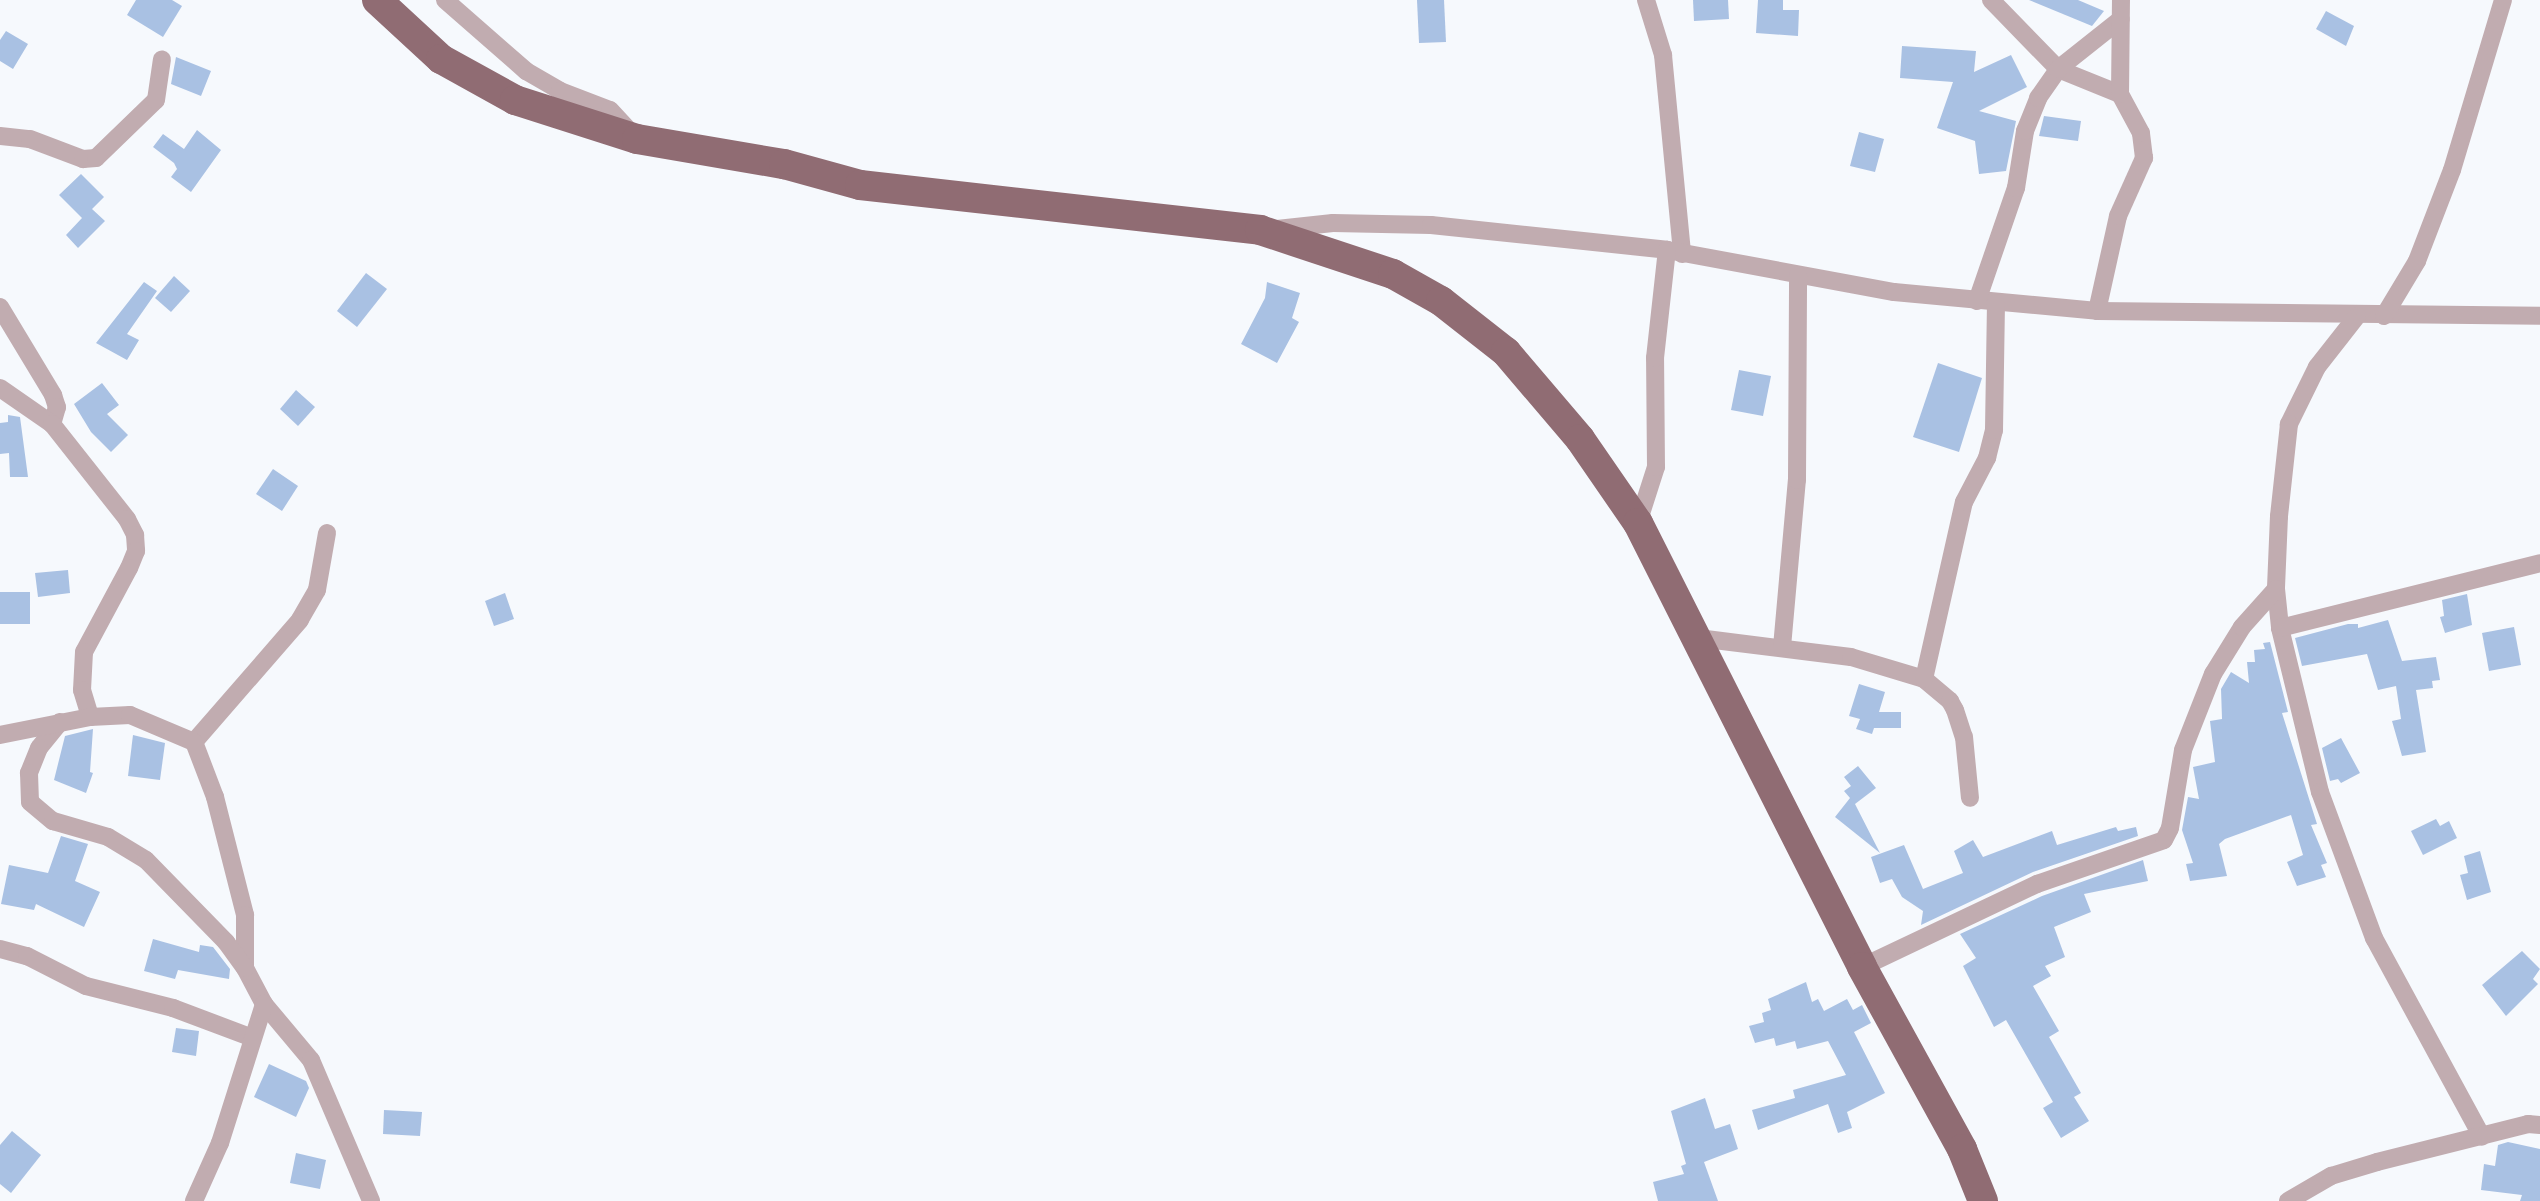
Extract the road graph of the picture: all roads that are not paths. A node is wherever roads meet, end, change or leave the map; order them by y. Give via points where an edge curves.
1 (377, 0) edge
2 (445, 0) edge
3 (1646, 0) edge
4 (1991, 0) edge
5 (2503, 0) edge
6 (2121, 9) edge
7 (162, 59) dead end
8 (2058, 69) junction
9 (2120, 94) junction
10 (0, 136) edge
11 (637, 140) junction
12 (1260, 230) junction
13 (1675, 252) junction
14 (1798, 276) junction
15 (1986, 302) junction
16 (0, 307) edge
17 (2097, 311) junction
18 (2357, 316) junction
19 (2384, 316) junction
20 (2540, 316) edge
21 (0, 388) edge
22 (52, 424) junction
23 (1638, 523) junction
24 (327, 533) dead end
25 (2540, 563) edge
26 (2276, 588) junction
27 (2280, 628) junction
28 (1698, 638) junction
29 (1782, 646) junction
30 (1924, 679) junction
31 (90, 716) junction
32 (60, 722) junction
33 (0, 735) edge
34 (194, 742) junction
35 (1970, 798) dead end
36 (0, 948) edge
37 (1862, 967) junction
38 (245, 968) junction
39 (264, 1004) junction
40 (250, 1037) junction
41 (2539, 1124) edge
42 (2482, 1137) junction
43 (194, 1201) edge
44 (371, 1201) edge
45 (1983, 1201) edge
46 (2288, 1201) edge

1 - 11 main road via 440,59 515,100
2 - 11 street via 526,71 610,110
3 - 13 street via 1663,55
4 - 8 street
5 - 19 street via 2452,170 2417,260
6 - 8 street
6 - 9 street
7 - 10 street via 156,100 96,158
8 - 9 street
8 - 15 street via 2025,131
9 - 17 street via 2141,133 2144,158 2118,216
11 - 12 main road via 784,164 860,185
12 - 13 street via 1431,225
12 - 23 main road via 1392,274 1441,301 1506,352 1580,438
13 - 14 street
13 - 23 street via 1655,358 1656,467
14 - 15 street
14 - 29 street via 1798,480
15 - 17 street
15 - 30 street via 1994,430 1964,502
16 - 22 street via 53,395
17 - 18 street
18 - 19 street
18 - 26 street via 2317,367 2289,424
19 - 20 street
21 - 22 street
22 - 31 street via 135,535 129,568 84,652 82,690
23 - 28 main road
24 - 34 street via 317,590 300,620
25 - 27 street
26 - 27 street
26 - 37 street via 2212,674 2183,750 2164,840 2037,884
27 - 42 street via 2320,792 2374,938
28 - 29 street
28 - 37 main road
29 - 30 street
30 - 35 street via 1954,710 1964,736
31 - 32 street
31 - 34 street via 130,715
32 - 33 street
32 - 38 street via 39,748 30,802 53,822 108,836 146,860
34 - 38 street via 245,915
36 - 40 street via 86,986
37 - 45 main road via 1962,1149
38 - 39 street
39 - 40 street
39 - 44 street via 310,1060
40 - 43 street via 220,1143
41 - 42 street
42 - 46 street via 2331,1176

